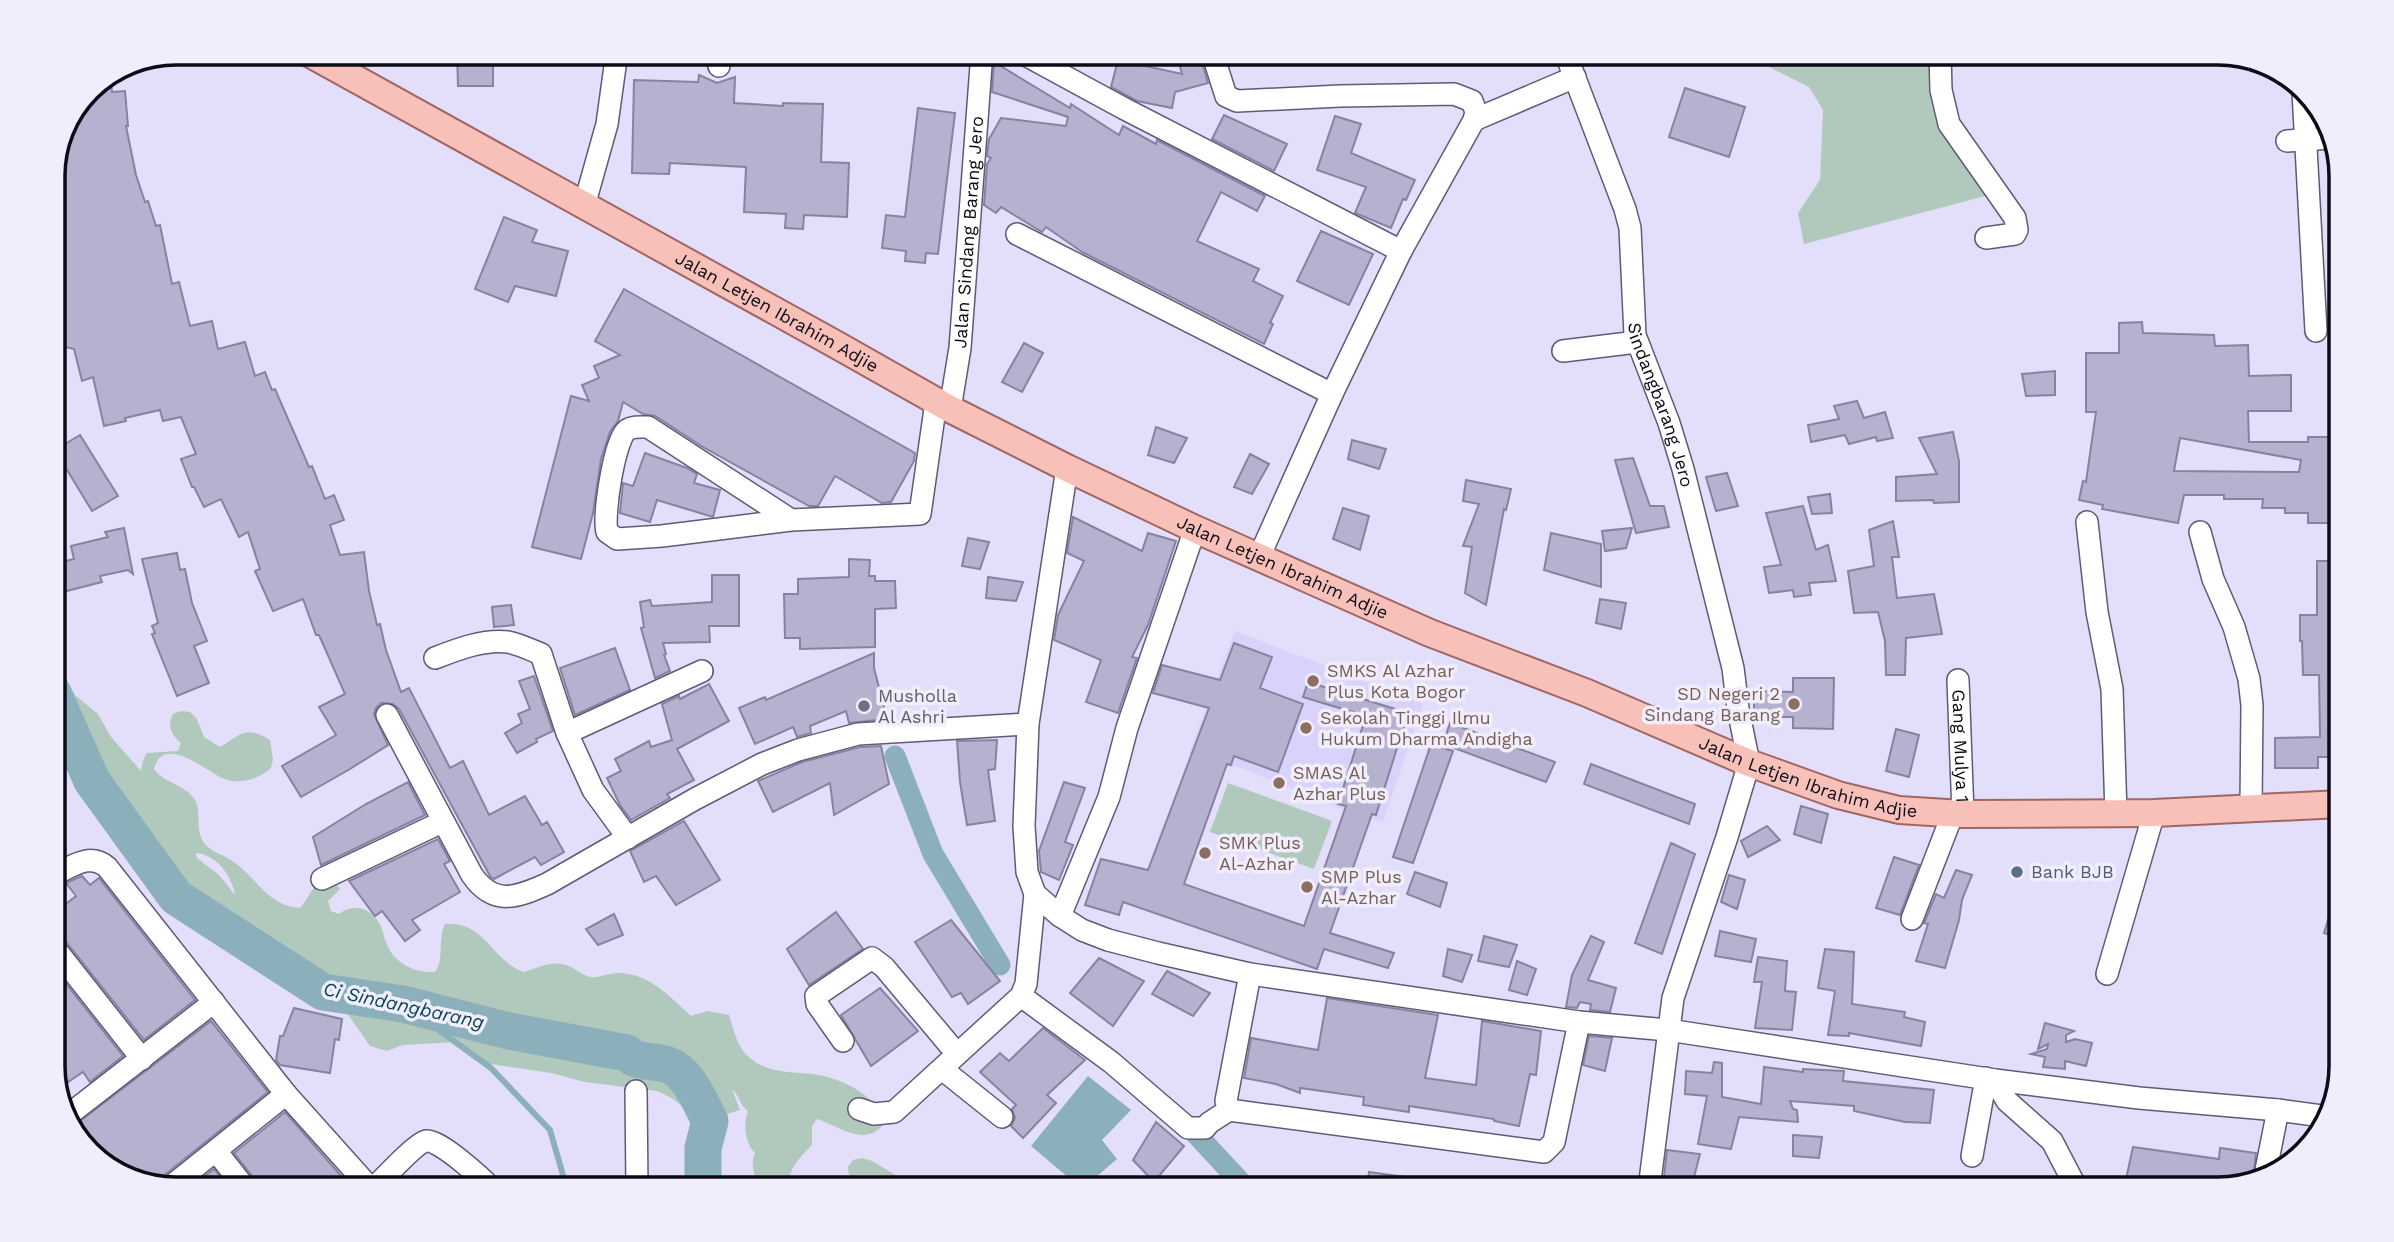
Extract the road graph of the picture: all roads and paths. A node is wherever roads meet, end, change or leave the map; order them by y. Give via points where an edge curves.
1 (330, 65) edge
2 (615, 65) edge
3 (981, 65) edge
4 (1044, 65) edge
5 (1216, 65) edge
6 (1570, 65) edge
7 (1940, 65) edge
8 (1575, 77) junction
9 (2301, 102) edge
10 (1474, 120) junction
11 (2322, 138) edge
12 (2296, 140) junction
13 (584, 206) junction
14 (1017, 234) dead end
15 (1986, 238) dead end
16 (1401, 251) junction
17 (2316, 331) dead end
18 (1637, 342) junction
19 (1563, 351) dead end
20 (1332, 394) junction
21 (943, 405) junction
22 (1067, 468) junction
23 (791, 520) junction
24 (2087, 522) dead end
25 (1195, 529) junction
26 (2200, 532) dead end
27 (1258, 557) junction
28 (435, 658) dead end
29 (702, 671) dead end
30 (1958, 680) dead end
31 (387, 715) dead end
32 (1028, 724) junction
33 (568, 733) junction
34 (1749, 763) junction
35 (2329, 805) edge
36 (2251, 808) junction
37 (2154, 813) junction
38 (1958, 814) junction
39 (2116, 814) junction
40 (442, 822) junction
41 (628, 838) junction
42 (65, 870) edge
43 (322, 879) dead end
44 (1035, 894) junction
45 (1060, 916) junction
46 (1912, 919) dead end
47 (65, 961) edge
48 (1250, 974) junction
49 (2107, 974) dead end
50 (1021, 996) junction
51 (214, 1002) junction
52 (1579, 1022) junction
53 (1668, 1030) junction
54 (843, 1041) dead end
55 (142, 1059) junction
56 (950, 1062) junction
57 (1991, 1079) junction
58 (636, 1091) dead end
59 (286, 1094) junction
60 (859, 1109) dead end
61 (74, 1110) edge
62 (1229, 1110) junction
63 (2277, 1110) junction
64 (2318, 1115) edge
65 (1002, 1117) dead end
66 (216, 1151) junction
67 (1972, 1156) dead end
68 (2267, 1166) edge
69 (183, 1177) edge
70 (237, 1177) edge
71 (361, 1177) edge
72 (384, 1177) edge
73 (478, 1177) edge
74 (637, 1177) edge
75 (1650, 1177) edge
76 (2071, 1177) edge

1 - 13 main road, Jalan Letjen Ibrahim Adjie
2 - 13 street via 607,124
3 - 21 street, Jalan Sindang Barang Jero via 960,348
4 - 16 street
5 - 10 street via 1230,100 1454,94 1472,101
6 - 8 street, Sindangbarang Jero
7 - 15 street via 1949,124 2015,218 2015,234
8 - 10 street
8 - 18 street, Sindangbarang Jero via 1630,229
9 - 12 street
10 - 16 street
11 - 12 street
12 - 17 street
13 - 21 main road, Jalan Letjen Ibrahim Adjie
14 - 20 street
16 - 20 street
18 - 19 street
18 - 34 street, Sindangbarang Jero via 1683,469 1733,668
20 - 27 street
21 - 22 main road, Jalan Letjen Ibrahim Adjie
21 - 23 street, Jalan Sindang Barang Jero via 920,514
22 - 25 main road, Jalan Letjen Ibrahim Adjie
22 - 32 street
23 - 23 street via 617,539 606,528 605,519 619,442 626,430 648,427
24 - 39 street via 2112,689
25 - 27 main road, Jalan Letjen Ibrahim Adjie
25 - 45 street via 1109,797
26 - 36 street via 2249,679
27 - 34 main road, Jalan Letjen Ibrahim Adjie
28 - 33 street via 501,642 541,654
29 - 33 street
30 - 38 street, Gang Mulya 1
31 - 40 street
32 - 41 street via 889,731 820,743 762,764
32 - 44 street via 1024,826 1027,872
33 - 41 street via 593,790
34 - 38 main road, Jalan Letjen Ibrahim Adjie via 1838,795 1899,810
34 - 53 street via 1674,998
35 - 36 main road, Jalan Letjen Ibrahim Adjie
36 - 37 main road, Jalan Letjen Ibrahim Adjie
37 - 39 main road, Jalan Letjen Ibrahim Adjie
37 - 49 street
38 - 39 main road, Jalan Letjen Ibrahim Adjie
38 - 46 street
40 - 41 street via 480,886 505,897 547,884
40 - 43 street
42 - 51 street via 89,859 101,863
44 - 45 street
44 - 50 street
45 - 48 street via 1108,940
47 - 55 street
48 - 52 street
48 - 62 street via 1226,1101
50 - 56 street
50 - 62 street via 1111,1062 1188,1128 1205,1128
51 - 55 street
51 - 59 street
52 - 53 street
52 - 62 street via 1554,1142 1544,1152
53 - 57 street
53 - 75 street
54 - 56 street via 816,996 872,958 884,967
55 - 61 street
56 - 60 street via 894,1112 874,1114
56 - 65 street
57 - 63 street
57 - 67 street
57 - 76 street via 2007,1101 2052,1141
58 - 74 street
59 - 66 street
59 - 71 street
63 - 64 street
63 - 68 street
66 - 69 street
66 - 70 street
72 - 73 street via 428,1141 444,1148

